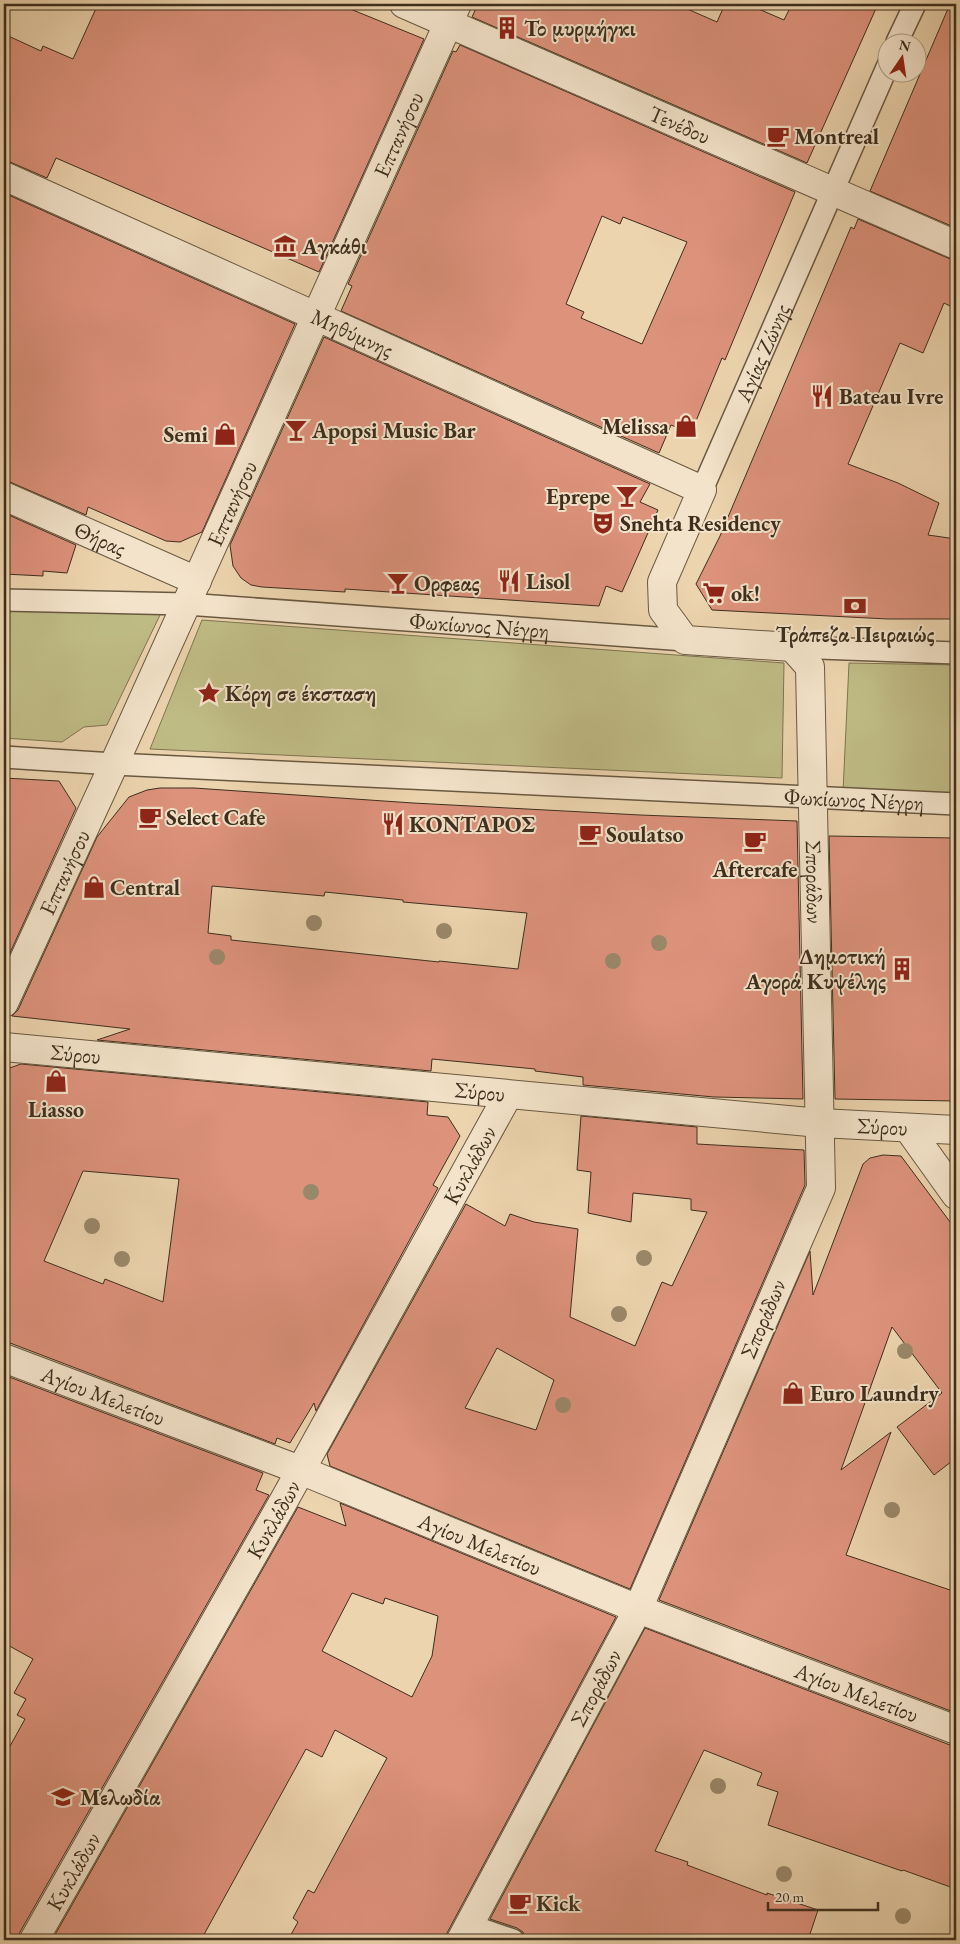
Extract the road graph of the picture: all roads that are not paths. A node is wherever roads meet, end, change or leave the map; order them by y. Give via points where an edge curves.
1 (404, 4) edge
2 (915, 4) edge
3 (453, 14) edge
4 (902, 32) edge
5 (880, 82) edge
6 (4, 176) edge
7 (832, 191) junction
8 (956, 245) edge
9 (316, 317) junction
10 (702, 490) junction
11 (4, 496) edge
12 (192, 593) junction
13 (4, 600) edge
14 (684, 640) junction
15 (792, 647) junction
16 (956, 653) edge
17 (4, 757) edge
18 (114, 764) junction
19 (813, 797) junction
20 (956, 804) edge
21 (4, 1002) edge
22 (4, 1047) edge
23 (508, 1094) junction
24 (820, 1123) junction
25 (908, 1128) junction
26 (956, 1130) edge
27 (956, 1195) edge
28 (4, 1358) edge
29 (300, 1470) junction
30 (638, 1609) junction
31 (956, 1730) edge
32 (465, 1933) edge
33 (34, 1940) edge
34 (513, 1940) edge

1 - 3 street, Τενέδου
2 - 4 street
3 - 7 street, Τενέδου
3 - 9 street, Επτανήσου
5 - 7 street, Αγίας Ζώνης
6 - 9 street, Μηθύμνης
7 - 8 street, Τενέδου
7 - 10 street, Αγίας Ζώνης
9 - 10 street, Μηθύμνης
9 - 12 street, Επτανήσου
10 - 14 street, Αγίας Ζώνης via 662,582 663,610
11 - 12 street, Θήρας
12 - 13 street, Φωκίωνος Νέγρη
12 - 14 street, Φωκίωνος Νέγρη
12 - 18 street, Επτανήσου
14 - 15 street, Φωκίωνος Νέγρη
15 - 16 street, Φωκίωνος Νέγρη
15 - 19 street, Σποράδων via 810,668
17 - 18 street, Φωκίωνος Νέγρη
18 - 19 street, Φωκίωνος Νέγρη
18 - 21 street, Επτανήσου
19 - 20 street, Φωκίωνος Νέγρη
19 - 24 street, Σποράδων
22 - 23 street, Σύρου
23 - 24 street, Σύρου
23 - 29 street, Κυκλάδων
24 - 25 street, Σύρου
24 - 30 street, Σποράδων via 821,1188
25 - 26 street, Σύρου
25 - 27 street
28 - 29 street, Αγίου Μελετίου
29 - 30 street, Αγίου Μελετίου
29 - 33 street, Κυκλάδων
30 - 31 street, Αγίου Μελετίου
30 - 32 street, Σποράδων
32 - 34 street

